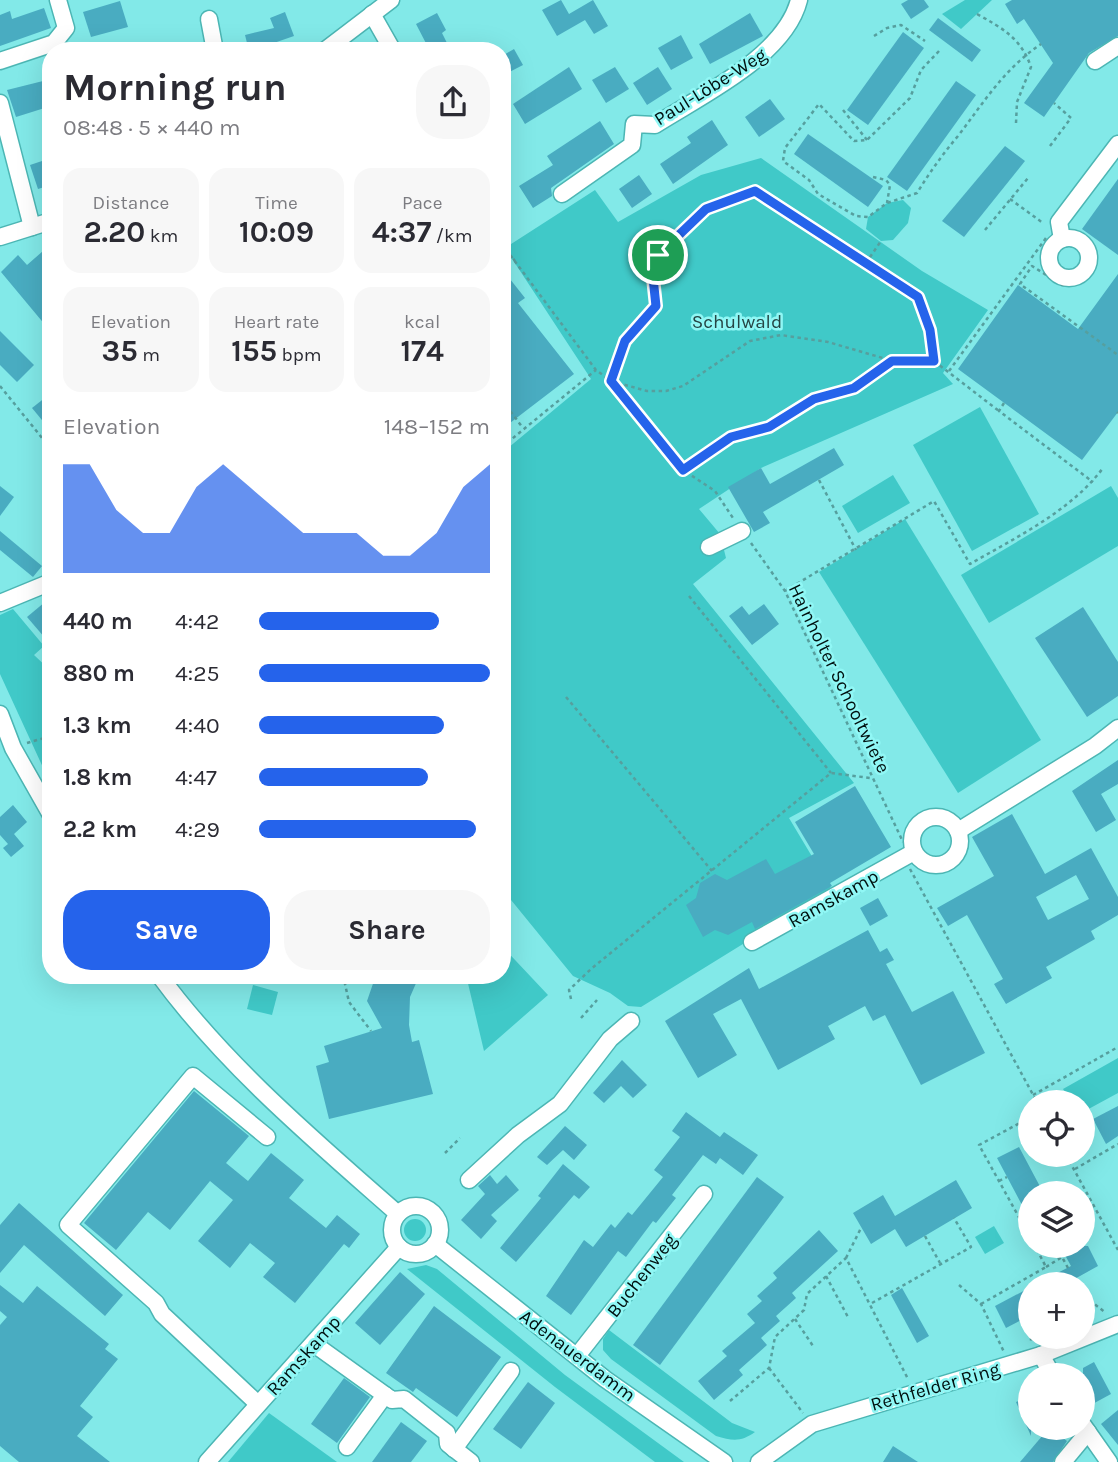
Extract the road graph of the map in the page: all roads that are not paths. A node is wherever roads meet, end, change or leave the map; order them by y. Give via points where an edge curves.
1 (58, 0) edge
2 (391, 0) edge
3 (799, 0) edge
4 (372, 13) junction
5 (209, 19) dead end
6 (55, 42) edge
7 (213, 42) edge
8 (335, 42) edge
9 (388, 42) edge
10 (1118, 46) edge
11 (42, 47) edge
12 (0, 61) edge
13 (1095, 61) dead end
14 (0, 103) edge
15 (1118, 144) edge
16 (562, 194) dead end
17 (42, 224) edge
18 (32, 227) junction
19 (1058, 228) road end
20 (0, 237) edge
21 (742, 531) road end
22 (709, 547) dead end
23 (42, 586) edge
24 (0, 603) edge
25 (0, 714) edge
26 (1118, 728) edge
27 (6, 752) edge
28 (42, 803) edge
29 (958, 831) junction
30 (911, 854) junction
31 (752, 942) dead end
32 (167, 984) edge
33 (631, 1021) dead end
34 (267, 1137) dead end
35 (469, 1180) dead end
36 (704, 1194) dead end
37 (398, 1214) junction
38 (435, 1244) junction
39 (400, 1247) junction
40 (1114, 1320) edge
41 (314, 1344) junction
42 (1041, 1355) junction
43 (577, 1356) junction
44 (1046, 1363) edge
45 (511, 1371) dead end
46 (385, 1395) junction
47 (258, 1404) junction
48 (1078, 1440) edge
49 (1094, 1440) edge
50 (347, 1447) dead end
51 (454, 1449) junction
52 (207, 1462) edge
53 (471, 1462) edge
54 (724, 1462) edge
55 (759, 1462) edge
56 (1063, 1462) edge
57 (1109, 1462) edge

1 - 6 street via 66,28
2 - 4 street
3 - 16 street, Paul-Löbe-Weg via 788,28 766,53 655,125 634,124 632,145
4 - 8 street
4 - 9 street
5 - 7 street
10 - 13 street
11 - 12 street
14 - 18 street
15 - 19 street
17 - 18 street
18 - 20 street
21 - 22 street
23 - 24 street
25 - 27 street
26 - 29 street
27 - 28 street
29 - 30 street via 958,850 946,863 928,864
29 - 30 street via 944,819 926,820 913,833
30 - 31 street, Ramskamp
32 - 37 street via 272,1101
33 - 35 street via 610,1039 560,1104
34 - 47 street via 193,1076 68,1225 156,1303 162,1314
36 - 43 street, Buchenweg
37 - 38 street via 411,1207 432,1212 440,1227
37 - 39 street via 393,1235
38 - 39 street via 414,1254
38 - 43 street, Adenauerdamm
39 - 41 street, Ramskamp
40 - 42 street, Rethfelder Ring
41 - 46 street
41 - 47 street, Ramskamp
42 - 44 street
42 - 55 street, Rethfelder Ring via 812,1424
43 - 54 street, Adenauerdamm
45 - 51 street
46 - 50 street
46 - 51 street via 404,1399 447,1433
47 - 52 street, Ramskamp
48 - 56 street
49 - 57 street
51 - 53 street

